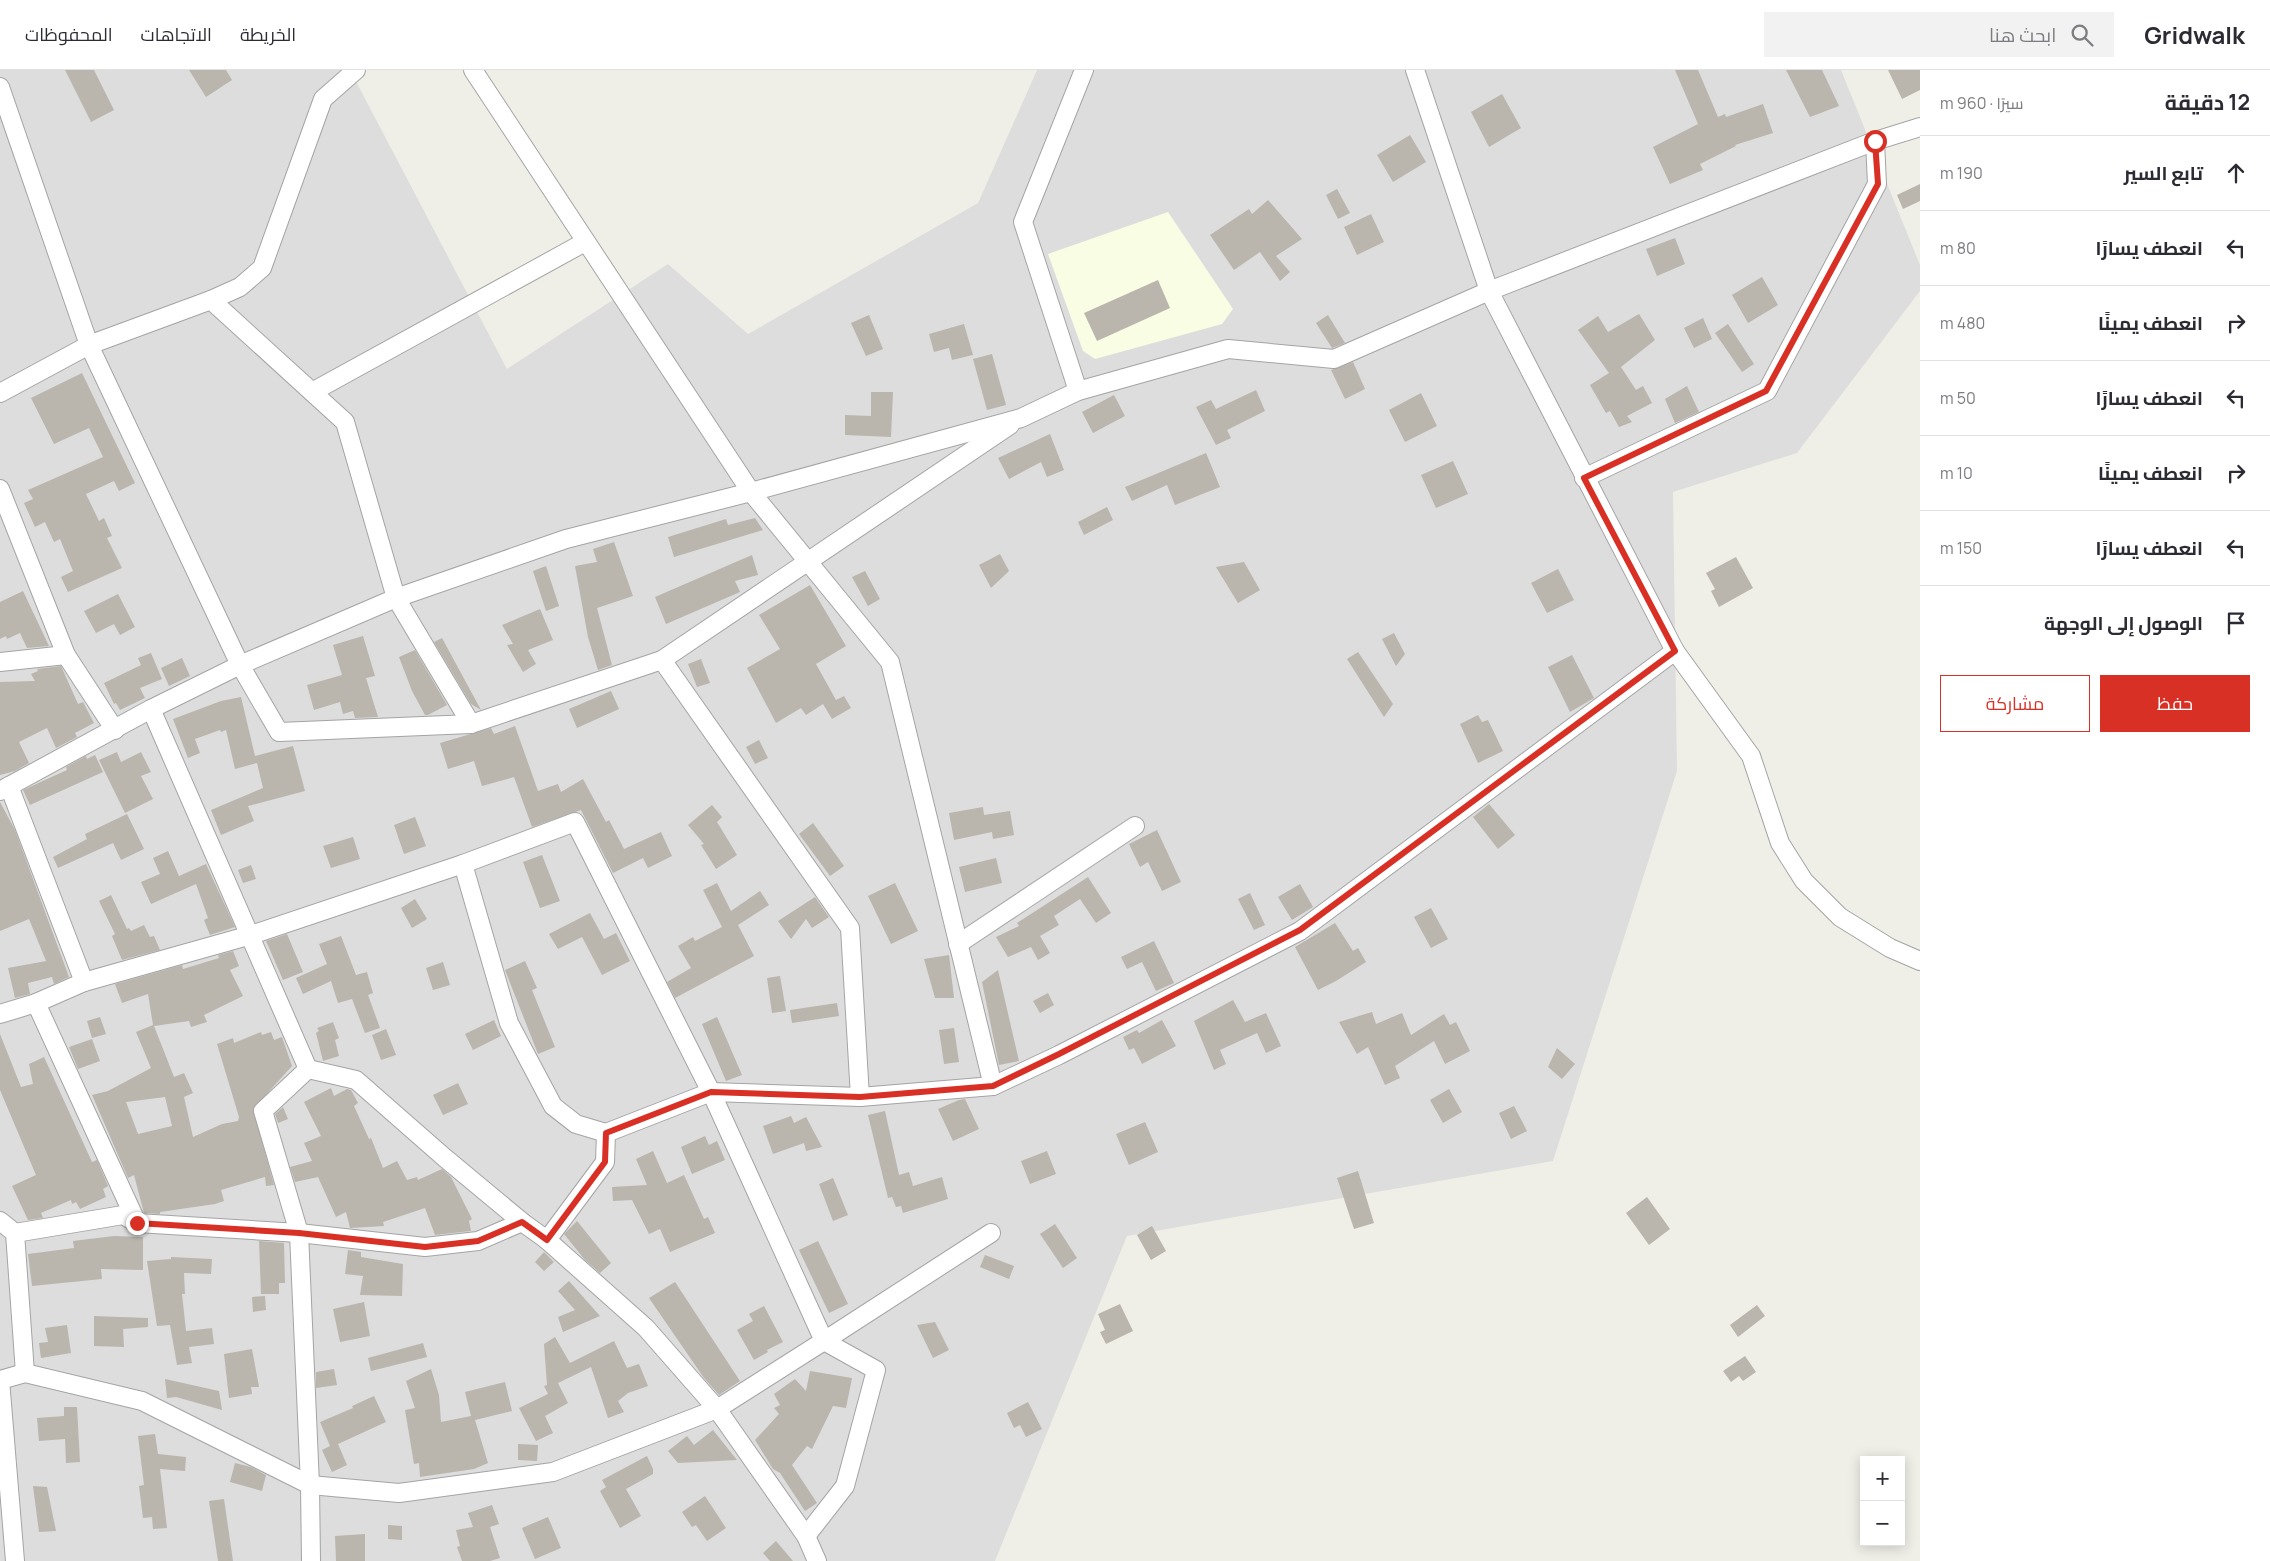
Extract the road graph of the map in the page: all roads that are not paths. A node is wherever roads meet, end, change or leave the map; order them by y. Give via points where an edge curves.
1 (356, 70) edge
2 (472, 70) edge
3 (1084, 70) edge
4 (1415, 70) edge
5 (0, 87) edge
6 (1920, 127) edge
7 (1875, 141) junction
8 (585, 242) junction
9 (1488, 291) junction
10 (211, 300) junction
11 (89, 345) junction
12 (1078, 391) junction
13 (312, 392) junction
14 (0, 393) edge
15 (1021, 418) junction
16 (1584, 478) junction
17 (0, 489) edge
18 (751, 492) junction
19 (809, 563) junction
20 (396, 598) junction
21 (1675, 651) junction
22 (66, 655) junction
23 (662, 660) junction
24 (0, 662) edge
25 (240, 665) junction
26 (151, 709) junction
27 (471, 724) junction
28 (115, 730) junction
29 (4, 788) edge
30 (1135, 826) dead end
31 (463, 864) junction
32 (251, 935) junction
33 (958, 944) junction
34 (1920, 961) edge
35 (84, 982) junction
36 (36, 1003) junction
37 (0, 1014) edge
38 (308, 1069) junction
39 (993, 1086) junction
40 (711, 1092) junction
41 (860, 1097) junction
42 (606, 1133) junction
43 (0, 1221) edge
44 (522, 1222) junction
45 (137, 1223) junction
46 (15, 1233) junction
47 (299, 1233) junction
48 (990, 1233) dead end
49 (547, 1240) junction
50 (824, 1341) junction
51 (25, 1373) junction
52 (0, 1380) edge
53 (717, 1409) junction
54 (310, 1485) junction
55 (806, 1536) junction
56 (15, 1561) edge
57 (311, 1561) edge
58 (817, 1561) edge

1 - 10 street via 322,99 262,268 240,287
2 - 8 street
3 - 12 street via 1023,222
4 - 9 street
5 - 11 street
6 - 7 street
7 - 9 street
7 - 16 street via 1878,184 1766,391
8 - 13 street
8 - 18 street
9 - 12 street via 1334,358 1228,348
9 - 16 street
10 - 11 street
10 - 13 street
11 - 14 street
11 - 25 street
12 - 15 street
13 - 20 street via 344,422
15 - 18 street
15 - 19 street
16 - 21 street
17 - 22 street
18 - 19 street
18 - 20 street via 566,539
19 - 23 street
19 - 33 street via 890,662
20 - 25 street
20 - 27 street
21 - 34 street via 1751,756 1780,843 1804,881 1840,917 1890,948
21 - 39 street via 1300,930
22 - 24 street
22 - 28 street
23 - 27 street
23 - 41 street via 850,928
25 - 26 street
25 - 27 street via 278,732
26 - 28 street
26 - 32 street
28 - 29 street
29 - 35 street
30 - 33 street
31 - 32 street
31 - 40 street via 575,822
31 - 42 street via 510,1023 553,1106 576,1124
32 - 35 street
32 - 38 street
33 - 39 street
35 - 36 street
36 - 37 street
36 - 45 street
38 - 44 street via 356,1080
38 - 47 street via 263,1111
39 - 41 street
40 - 41 street
40 - 42 street
40 - 50 street
42 - 49 street via 605,1162
43 - 46 street
44 - 47 street via 478,1241 425,1247
44 - 49 street
45 - 46 street via 123,1215
45 - 47 street
46 - 51 street
47 - 54 street
48 - 50 street
49 - 53 street via 646,1328
50 - 53 street
50 - 55 street via 876,1370 845,1486
51 - 52 street
51 - 54 street via 142,1400
52 - 56 street
53 - 54 street via 553,1472 399,1493
53 - 55 street
54 - 57 street
55 - 58 street

